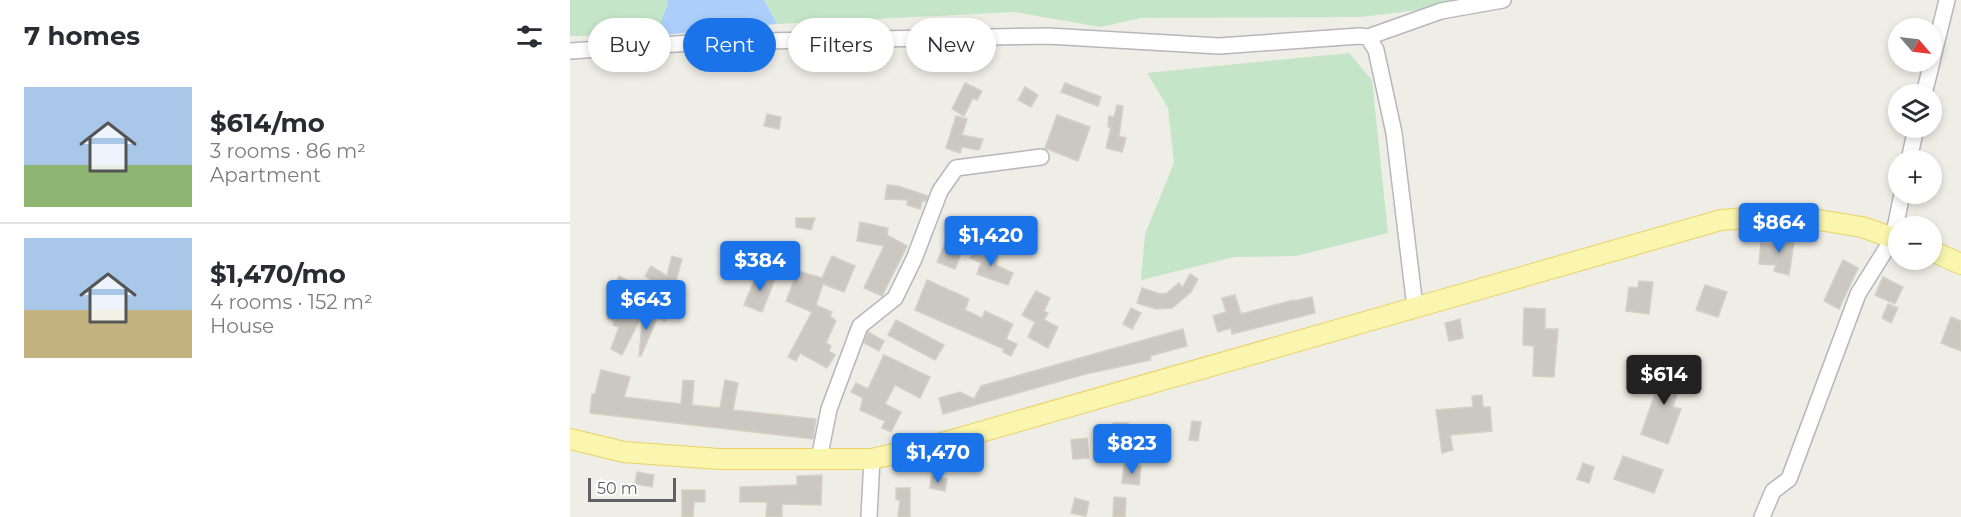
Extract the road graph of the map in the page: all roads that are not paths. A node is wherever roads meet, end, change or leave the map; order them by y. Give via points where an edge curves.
1 (1503, 0) edge
2 (1947, 0) edge
3 (1942, 20) edge
4 (1368, 37) junction
5 (570, 51) edge
6 (1041, 157) dead end
7 (1888, 236) edge
8 (1888, 251) edge
9 (1942, 256) edge
10 (1961, 264) edge
11 (1414, 307) junction
12 (570, 439) edge
13 (819, 459) junction
14 (872, 459) junction
15 (869, 517) edge
16 (1762, 517) edge

1 - 4 street via 1441,11
2 - 3 street
4 - 5 street via 1219,46 1048,36 907,38 706,42
4 - 11 street via 1376,50 1394,133
6 - 13 street via 956,168 940,191 895,298 860,326 829,410
7 - 11 main road via 1862,227 1788,216 1721,220
8 - 16 street via 1858,294 1789,479 1773,491
9 - 10 main road
11 - 14 main road via 942,443
12 - 13 main road via 624,452 719,459
13 - 14 main road
14 - 15 street

